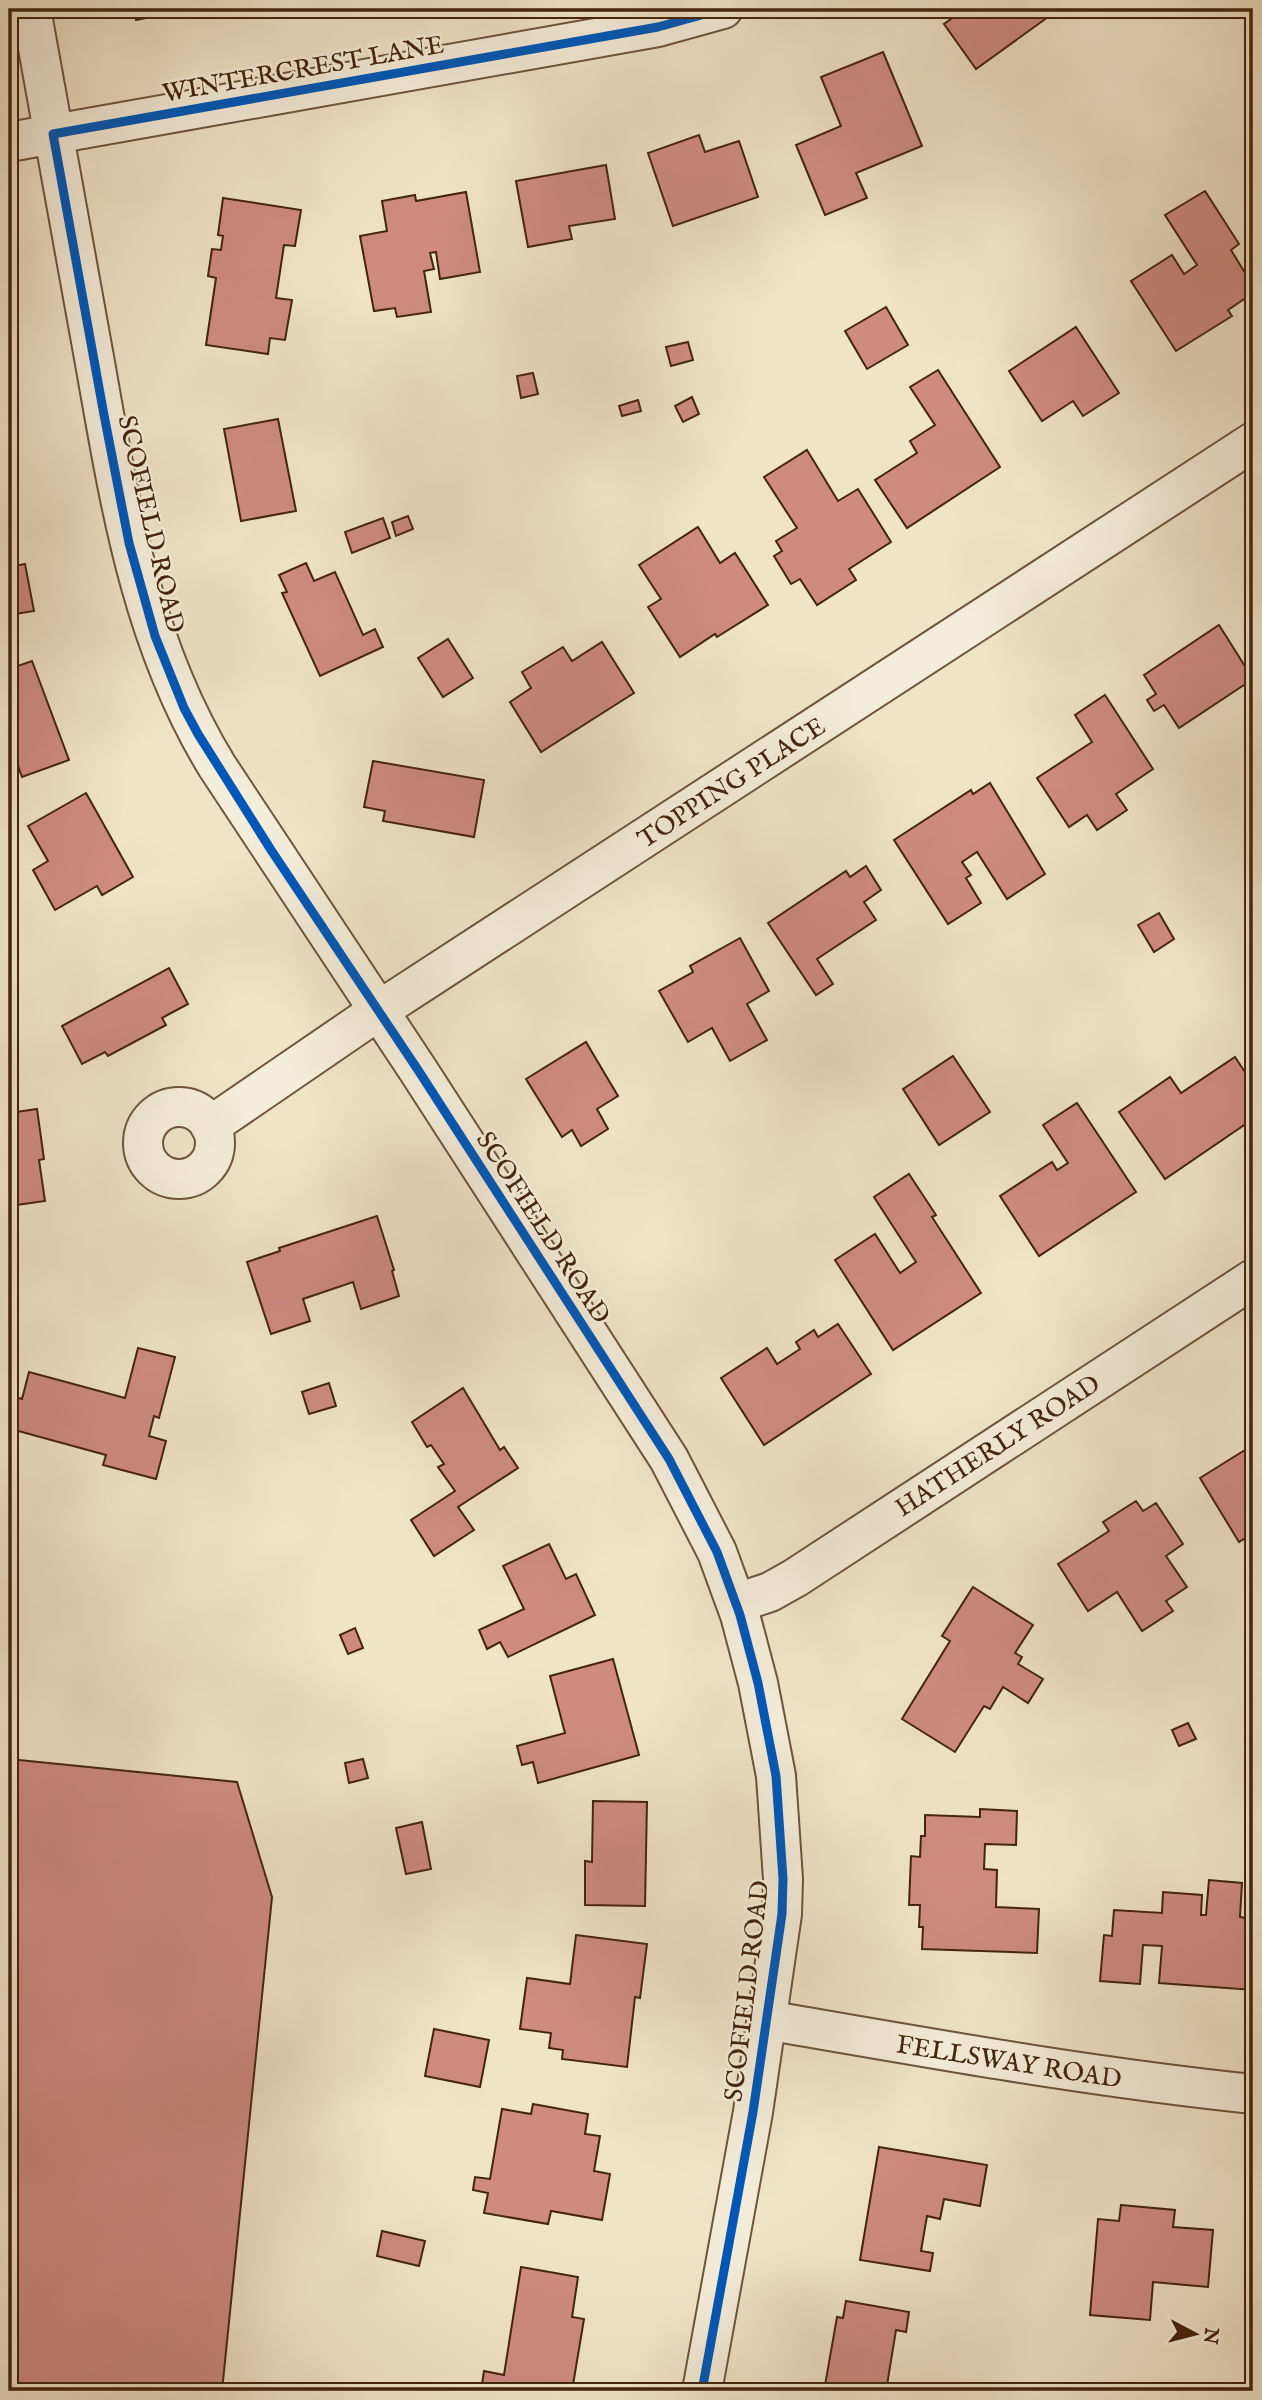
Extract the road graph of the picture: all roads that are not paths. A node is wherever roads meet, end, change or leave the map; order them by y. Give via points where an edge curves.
1 (31, 9) edge
2 (723, 9) edge
3 (54, 134) junction
4 (9, 142) edge
5 (1253, 442) edge
6 (379, 1011) junction
7 (210, 1126) dead end
8 (1253, 1279) edge
9 (737, 1603) junction
10 (766, 2020) junction
11 (1253, 2094) edge
12 (702, 2391) edge

1 - 3 street, SCOFIELD ROAD
2 - 3 street, WINTERCREST LANE via 658,27
3 - 4 street, WINTERCREST LANE
3 - 6 street, SCOFIELD ROAD via 132,554 170,677 198,734
5 - 6 street, TOPPING PLACE
6 - 7 street, TOPPING PLACE
6 - 9 street, SCOFIELD ROAD via 670,1459
8 - 9 street, HATHERLY ROAD via 795,1578
9 - 10 street, SCOFIELD ROAD via 768,1731 780,1825 782,1914
10 - 11 street, FELLSWAY ROAD via 1055,2070
10 - 12 street, SCOFIELD ROAD

